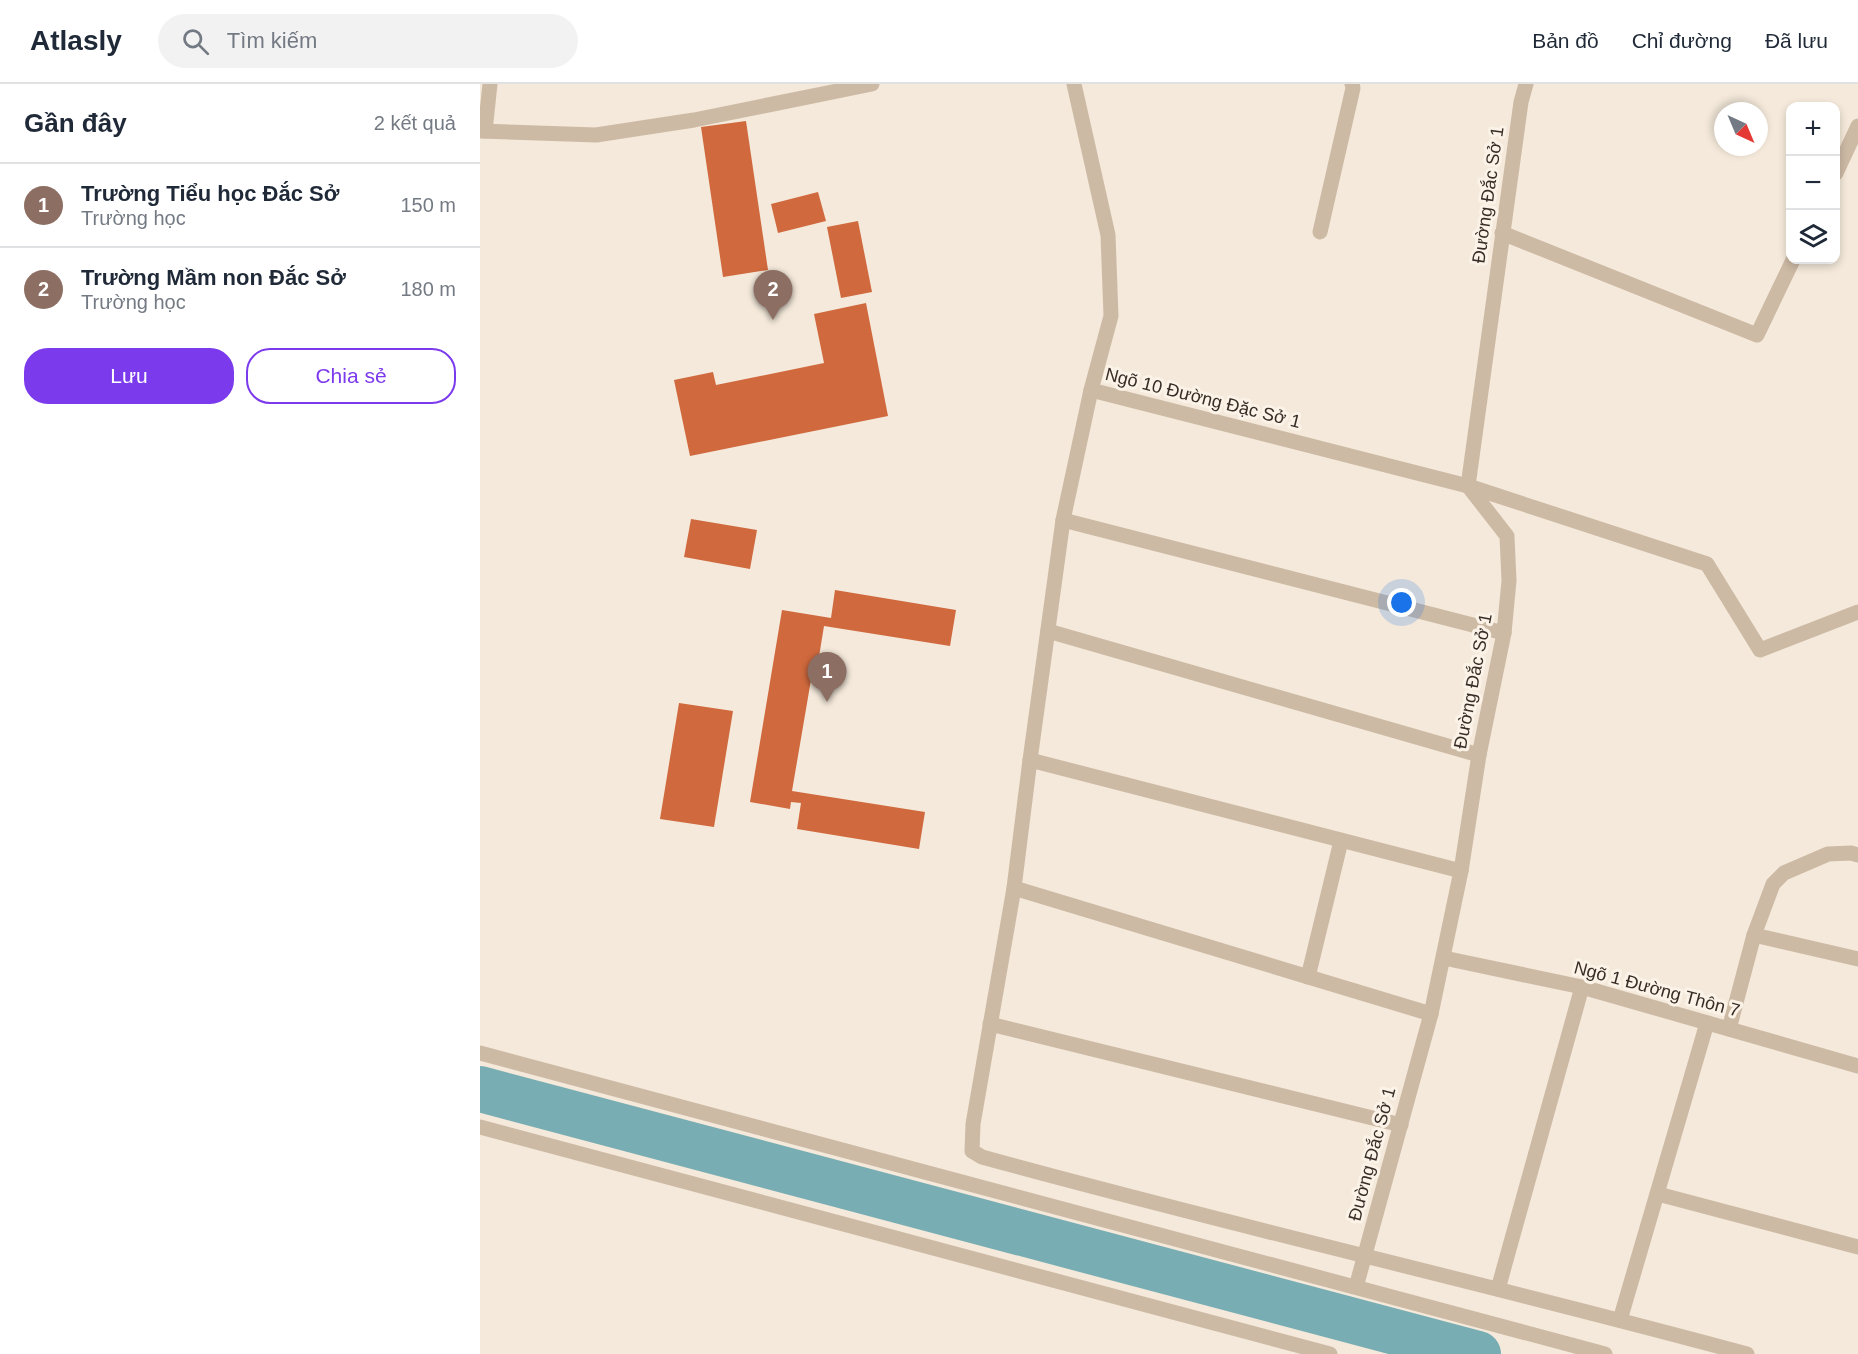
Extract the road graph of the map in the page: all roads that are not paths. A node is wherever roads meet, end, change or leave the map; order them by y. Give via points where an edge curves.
1 (490, 84) edge
2 (872, 84) edge
3 (1074, 84) edge
4 (1352, 84) edge
5 (1526, 84) edge
6 (1858, 126) edge
7 (483, 131) edge
8 (1840, 164) edge
9 (1320, 232) dead end
10 (1503, 233) junction
11 (1791, 264) edge
12 (1091, 390) junction
13 (1468, 486) junction
14 (1063, 520) junction
15 (1858, 612) edge
16 (1048, 632) junction
17 (1504, 633) junction
18 (1479, 755) junction
19 (1030, 760) junction
20 (1341, 841) junction
21 (1858, 855) edge
22 (1461, 872) junction
23 (1014, 888) junction
24 (1754, 935) junction
25 (1444, 958) junction
26 (1858, 958) edge
27 (1308, 977) junction
28 (1581, 987) junction
29 (1431, 1014) junction
30 (1707, 1023) junction
31 (990, 1024) junction
32 (1729, 1029) junction
33 (480, 1053) edge
34 (1858, 1066) edge
35 (1401, 1125) junction
36 (480, 1127) edge
37 (1658, 1194) junction
38 (1858, 1247) edge
39 (1365, 1255) junction
40 (1356, 1287) junction
41 (1498, 1289) junction
42 (1620, 1320) junction
43 (1330, 1354) edge
44 (1605, 1354) edge
45 (1747, 1354) edge

1 - 7 street
2 - 7 street via 694,120 596,135
3 - 12 street, Ngõ 10 Đường Đặc Sở 1 via 1108,236 1111,316
4 - 9 street
5 - 10 street, Đường Đắc Sở 1
6 - 8 street
10 - 11 street via 1757,335
10 - 13 street, Đường Đắc Sở 1
12 - 13 street, Ngõ 10 Đường Đặc Sở 1
12 - 14 street
13 - 15 street, Ngõ 10 Đường Đặc Sở 1 via 1707,564 1760,650
13 - 17 street, Đường Đắc Sở 1 via 1507,536 1509,581
14 - 16 street
14 - 17 street
16 - 18 street
16 - 19 street
17 - 18 street, Đường Đắc Sở 1
18 - 22 street, Đường Đắc Sở 1
19 - 20 street
19 - 23 street
20 - 22 street
20 - 27 street
21 - 24 street via 1828,854 1784,873 1773,884
22 - 25 street, Đường Đắc Sở 1
23 - 27 street
23 - 31 street
24 - 26 street
24 - 32 street
25 - 28 street, Ngõ 1 Đường Thôn 7
25 - 29 street, Đường Đắc Sở 1
27 - 29 street
28 - 30 street, Ngõ 1 Đường Thôn 7
28 - 41 street
29 - 35 street, Đường Đắc Sở 1
30 - 32 street, Ngõ 1 Đường Thôn 7
30 - 37 street
31 - 35 street
31 - 39 street via 972,1151 982,1157
32 - 34 street, Ngõ 1 Đường Thôn 7
33 - 40 street
35 - 39 street, Đường Đắc Sở 1
36 - 43 street
37 - 38 street
37 - 42 street
39 - 40 street, Đường Đắc Sở 1
39 - 41 street
40 - 44 street
41 - 42 street
42 - 45 street

